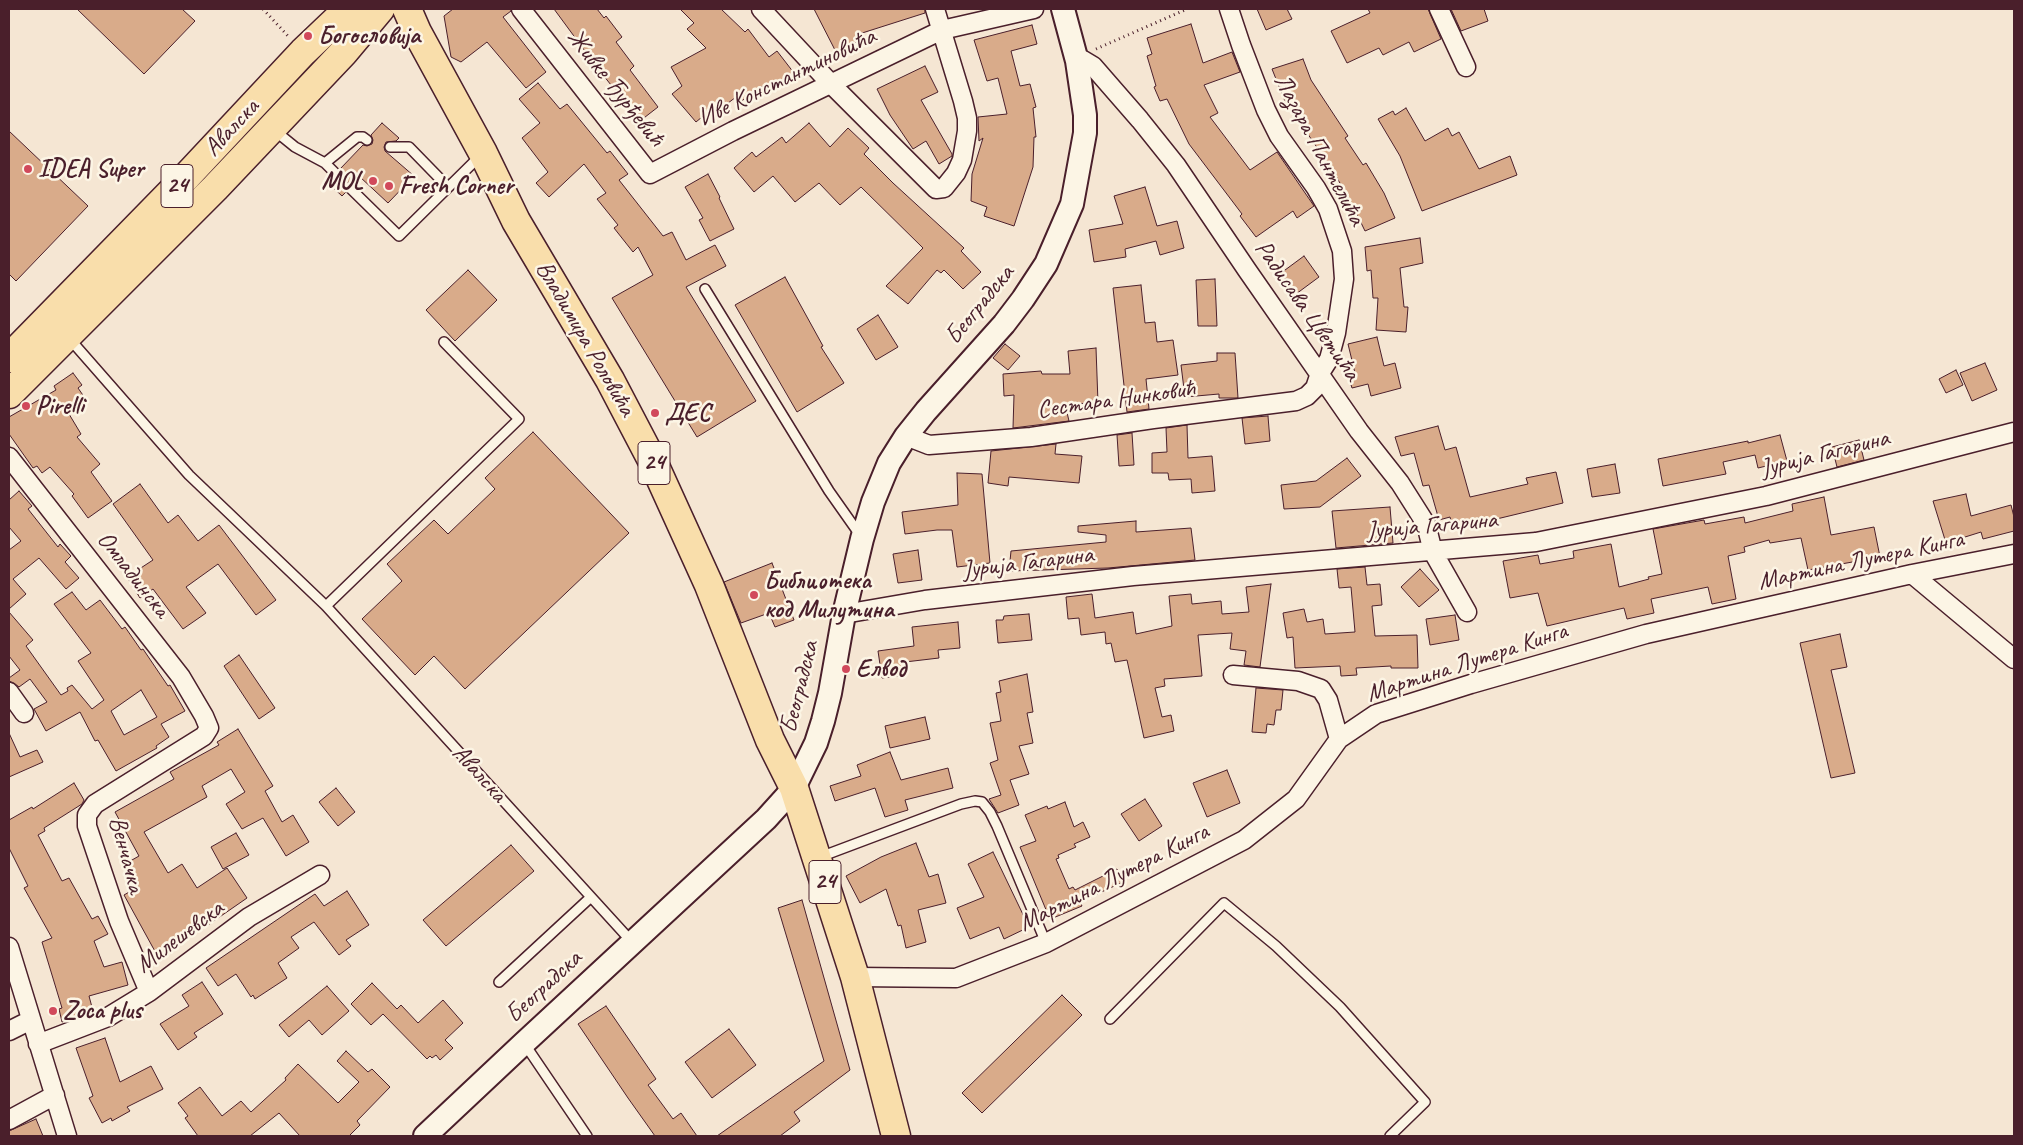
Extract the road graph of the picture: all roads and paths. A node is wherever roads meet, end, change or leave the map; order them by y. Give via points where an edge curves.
1 (263, 9) edge
2 (353, 9) edge
3 (380, 9) edge
4 (407, 9) edge
5 (521, 9) edge
6 (761, 9) edge
7 (935, 9) edge
8 (1034, 9) edge
9 (1063, 9) edge
10 (1187, 9) edge
11 (1229, 9) edge
12 (1439, 9) edge
13 (942, 30) junction
14 (303, 52) junction
15 (1080, 61) junction
16 (1466, 67) dead end
17 (832, 84) junction
18 (272, 128) junction
19 (367, 140) dead end
20 (390, 147) dead end
21 (483, 153) junction
22 (325, 163) junction
23 (335, 173) dead end
24 (650, 174) joint
25 (448, 187) junction
26 (350, 188) dead end
27 (706, 289) dead end
28 (68, 337) junction
29 (444, 342) dead end
30 (9, 358) edge
31 (1320, 373) junction
32 (9, 394) edge
33 (2014, 432) edge
34 (906, 436) junction
35 (9, 457) edge
36 (862, 538) junction
37 (1433, 552) junction
38 (2014, 554) edge
39 (1912, 574) junction
40 (326, 606) junction
41 (1467, 612) dead end
42 (844, 614) junction
43 (2014, 659) edge
44 (1233, 675) dead end
45 (9, 692) edge
46 (24, 713) dead end
47 (208, 728) joint
48 (1339, 739) junction
49 (794, 788) junction
50 (817, 858) junction
51 (320, 875) dead end
52 (591, 897) junction
53 (632, 942) junction
54 (1046, 942) junction
55 (9, 947) edge
56 (856, 977) junction
57 (499, 982) dead end
58 (149, 992) junction
59 (1110, 1019) dead end
60 (31, 1020) junction
61 (9, 1031) edge
62 (524, 1043) junction
63 (38, 1044) junction
64 (55, 1095) junction
65 (9, 1120) edge
66 (67, 1136) edge
67 (425, 1136) edge
68 (587, 1136) edge
69 (896, 1136) edge
70 (1390, 1136) edge

1 - 14 path
2 - 14 main road, Авалска / 24 via 344,13
3 - 18 main road, Авалска / 24
4 - 21 main road, Владимира Роловића / 24
5 - 24 street, Живке Ђурђевић
6 - 17 street
7 - 13 street
8 - 13 street, Иве Константиновића
9 - 15 street, Београдска
10 - 15 path via 1100,47
11 - 31 street, Лазара Пантелића via 1266,110 1279,136 1328,209 1342,251 1344,279 1338,324 1329,359
12 - 16 street
13 - 17 street, Иве Константиновића
13 - 17 street via 967,118 962,160 944,188 936,189
14 - 30 main road, Авалска / 24
15 - 31 street, Радисава Цветића via 1089,63 1104,79 1176,165
15 - 34 street, Београдска via 1085,133 1072,204 1056,245 1035,282 1004,324
17 - 24 street, Иве Константиновића
18 - 22 lane via 295,147
18 - 28 main road, Авалска / 24
19 - 22 lane via 357,137
20 - 25 lane via 409,147
21 - 25 lane
21 - 49 main road, Владимира Роловића / 24 via 516,220 610,380 654,464 709,585 770,740
22 - 23 lane
25 - 26 lane via 399,236
27 - 36 lane
28 - 32 main road, Авалска / 24
28 - 40 lane, Авалска via 189,475
29 - 40 lane via 519,419
31 - 34 street, Сестара Нинковић via 1307,396 1274,405 1031,437 929,445
31 - 37 street, Радисава Цветића via 1426,524
33 - 37 street, Јурија Гагарина via 1756,498 1536,542
34 - 36 street, Београдска via 877,490
35 - 47 street, Омладинска via 181,677
36 - 42 street, Београдска
37 - 41 street, Радисава Цветића
37 - 42 street, Јурија Гагарина via 1134,576 926,600
38 - 39 street, Мартина Лутера Кинга
39 - 43 street
39 - 48 street, Мартина Лутера Кинга via 1646,634 1471,684 1376,714
40 - 52 lane, Авалска
42 - 49 street, Београдска via 824,721
44 - 48 street via 1298,681 1321,689 1328,700
45 - 46 street
47 - 58 street, Венчачка via 204,736 95,804 87,815 87,826 119,921
48 - 54 street, Мартина Лутера Кинга via 1296,799 1244,840
49 - 50 main road, 24
49 - 53 street, Београдска via 766,819
50 - 54 lane via 961,804 982,802 990,812
50 - 56 main road, 24
51 - 58 street, Милешевска via 233,928
52 - 53 lane, Авалска
52 - 57 lane
53 - 62 street, Београдска
54 - 56 street, Мартина Лутера Кинга via 956,978
55 - 60 street
56 - 69 main road, 24
58 - 63 street, Милешевска via 108,1017
59 - 70 lane via 1224,903 1276,946 1340,1007 1425,1102
60 - 61 street
60 - 63 street
62 - 67 street, Београдска
62 - 68 lane
63 - 64 street
64 - 65 street
64 - 66 street

